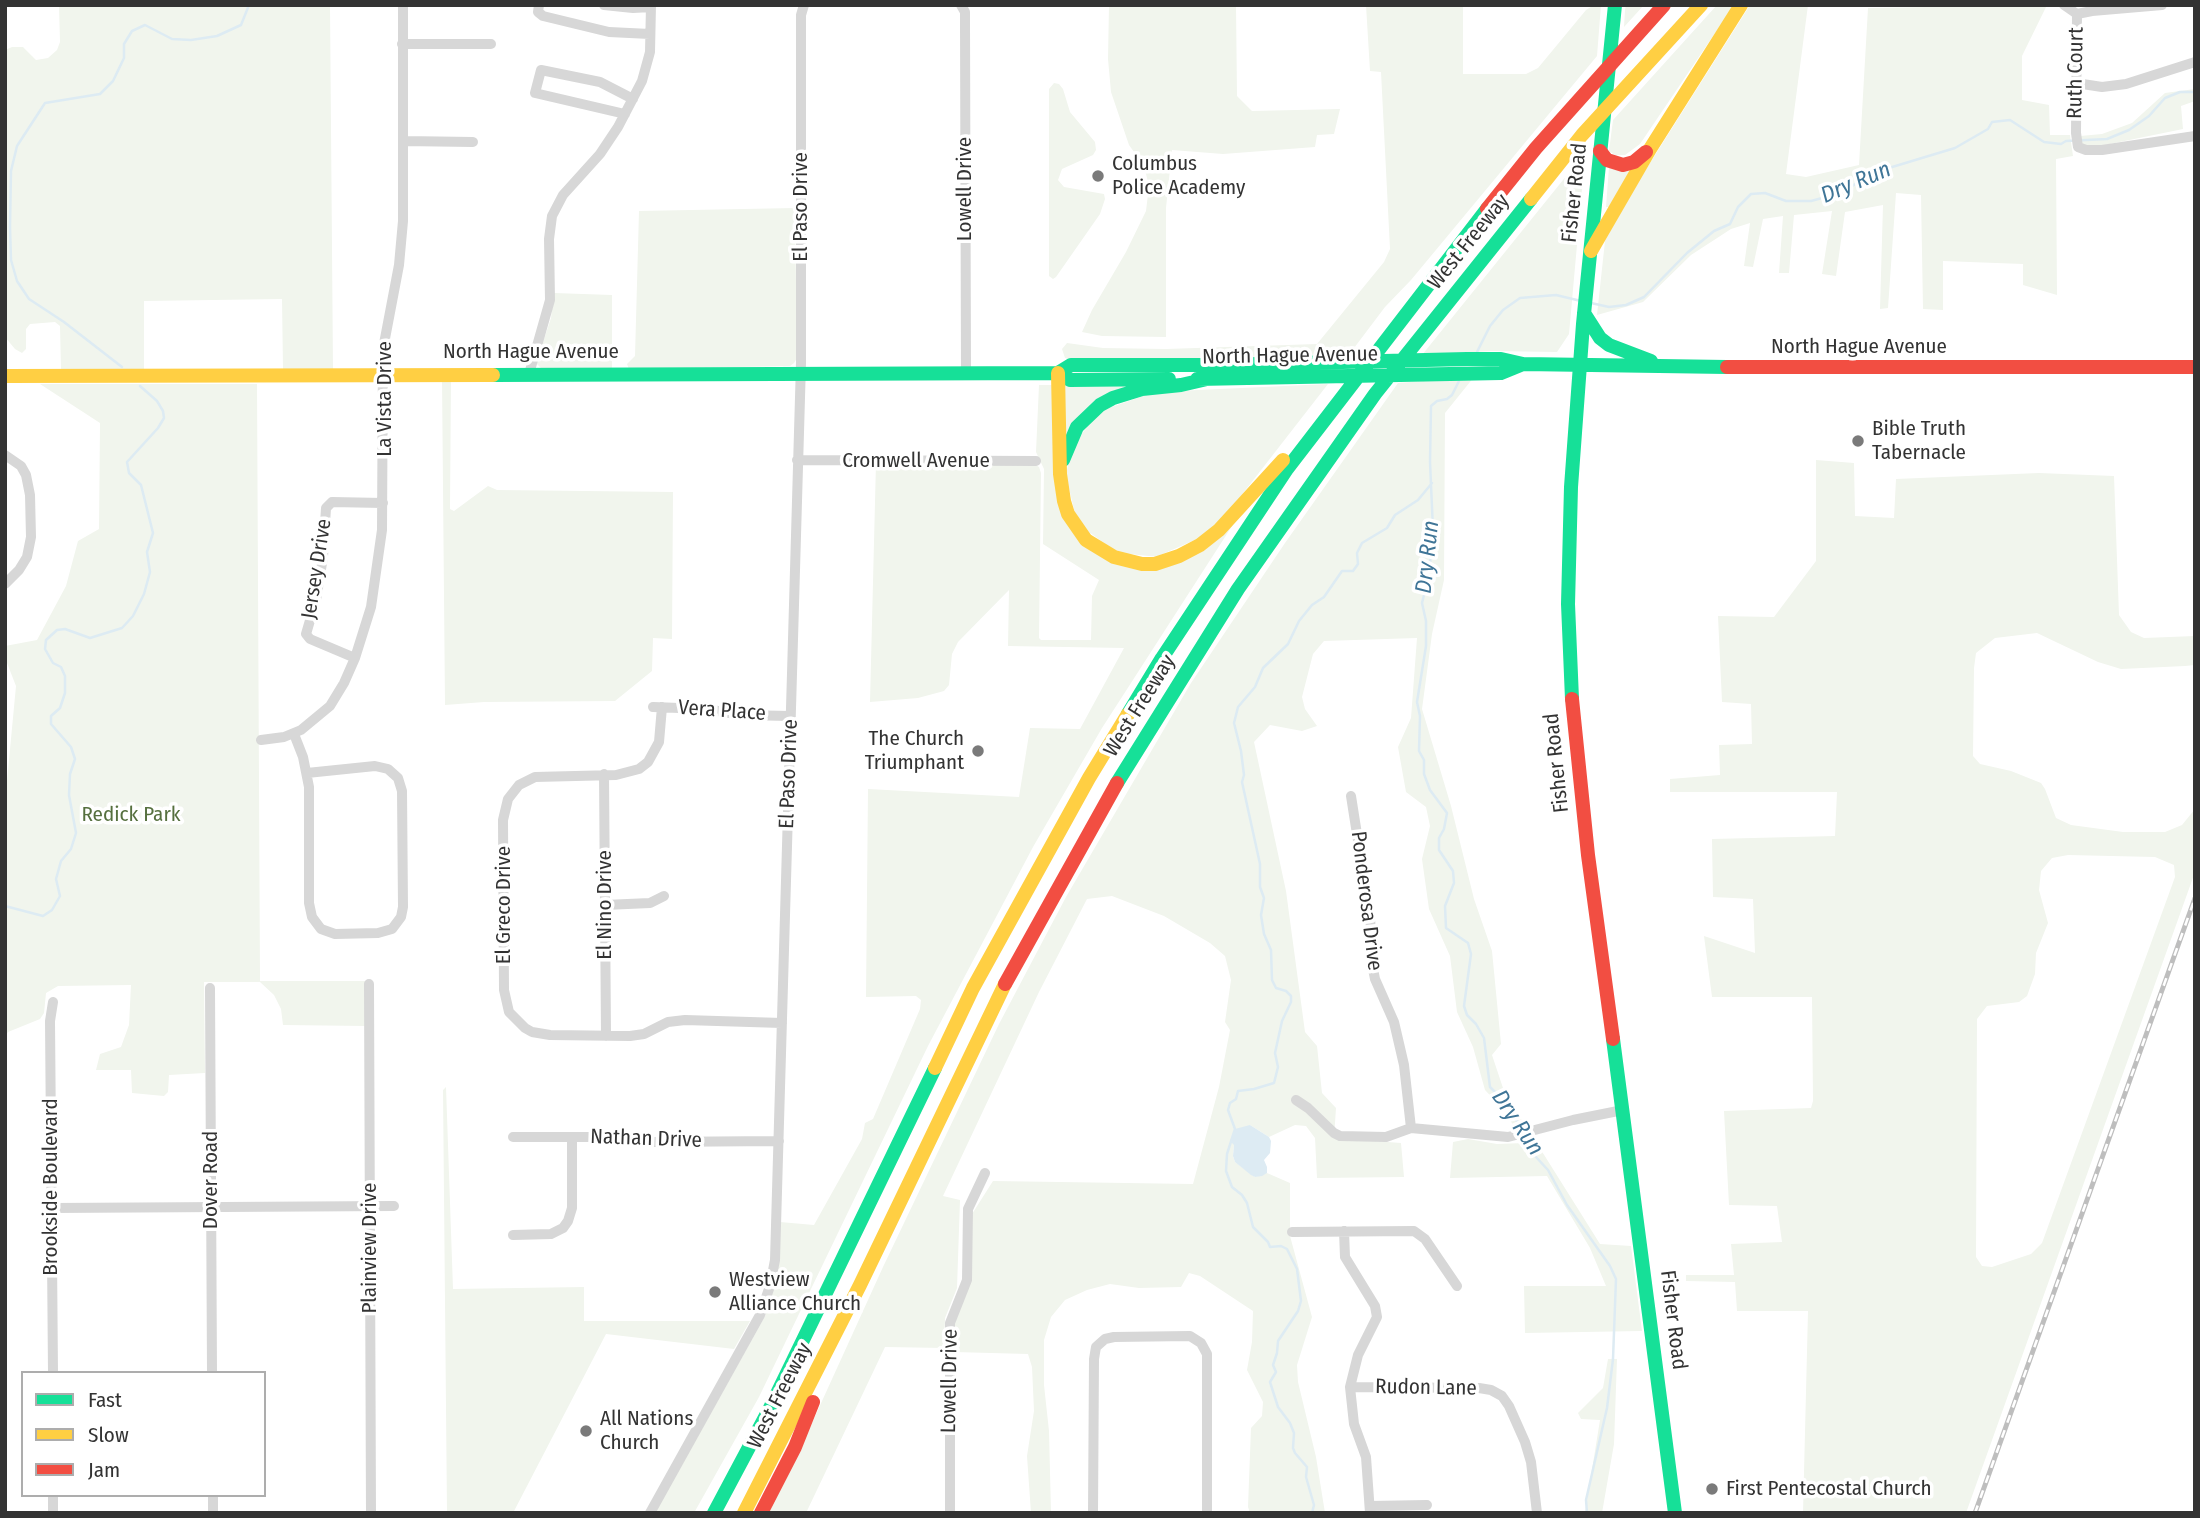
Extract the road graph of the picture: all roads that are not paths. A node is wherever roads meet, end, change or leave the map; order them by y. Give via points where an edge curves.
1 (403, 5) edge
2 (539, 5) edge
3 (604, 5) edge
4 (804, 5) edge
5 (961, 5) edge
6 (1615, 5) edge
7 (1664, 5) edge
8 (1701, 5) edge
9 (1741, 5) edge
10 (2064, 5) edge
11 (2162, 5) edge
12 (651, 6) edge
13 (2077, 14) junction
14 (650, 34) junction
15 (402, 44) junction
16 (491, 44) dead end
17 (2195, 62) edge
18 (2076, 83) junction
19 (633, 99) junction
20 (625, 114) junction
21 (2195, 135) edge
22 (402, 141) junction
23 (473, 142) dead end
24 (1650, 149) junction
25 (1600, 151) junction
26 (1591, 251) junction
27 (1584, 313) junction
28 (1523, 364) junction
29 (1580, 364) junction
30 (1663, 365) junction
31 (2195, 367) edge
32 (966, 373) junction
33 (1058, 373) junction
34 (383, 374) junction
35 (529, 374) junction
36 (800, 374) junction
37 (5, 376) edge
38 (1207, 379) junction
39 (1321, 424) junction
40 (5, 455) edge
41 (797, 460) junction
42 (1036, 461) dead end
43 (1060, 474) junction
44 (383, 503) junction
45 (5, 584) edge
46 (355, 658) junction
47 (790, 716) junction
48 (294, 734) junction
49 (261, 740) dead end
50 (307, 773) junction
51 (604, 775) junction
52 (1351, 796) dead end
53 (664, 896) dead end
54 (605, 905) junction
55 (369, 984) dead end
56 (210, 988) dead end
57 (52, 1002) dead end
58 (782, 1023) junction
59 (606, 1036) junction
60 (1296, 1100) dead end
61 (1623, 1110) junction
62 (1411, 1128) junction
63 (513, 1137) dead end
64 (572, 1137) junction
65 (779, 1141) junction
66 (985, 1173) dead end
67 (369, 1205) junction
68 (394, 1206) dead end
69 (51, 1208) junction
70 (210, 1208) junction
71 (1344, 1231) junction
72 (1292, 1232) dead end
73 (513, 1235) dead end
74 (860, 1285) junction
75 (1457, 1286) dead end
76 (53, 1371) edge
77 (212, 1371) edge
78 (1350, 1387) junction
79 (1427, 1505) dead end
80 (1370, 1509) edge
81 (371, 1513) edge
82 (650, 1513) edge
83 (714, 1513) edge
84 (744, 1513) edge
85 (761, 1513) edge
86 (950, 1513) edge
87 (1093, 1513) edge
88 (1208, 1513) edge
89 (1537, 1513) edge
90 (1675, 1513) edge

1 - 15 street, La Vista Drive
2 - 14 street via 543,16 609,32
3 - 12 street
4 - 36 street, El Paso Drive
5 - 32 street, Lowell Drive via 965,12
6 - 25 main road, Fisher Road
7 - 39 main road, West Freeway via 1478,219
8 - 74 main road, West Freeway via 1582,135 1415,343 1238,589 1097,815 970,1051
9 - 24 main road
10 - 13 street, Ruth Court
11 - 13 street
12 - 14 street
13 - 18 street, Ruth Court
14 - 19 street via 650,52
15 - 16 street
15 - 22 street, La Vista Drive
17 - 18 street via 2126,83 2102,87
18 - 21 street, Ruth Court via 2078,146 2086,150
19 - 20 street
19 - 20 street via 600,82 541,70 535,93
20 - 35 street via 552,216 550,300
22 - 23 street
22 - 34 street, La Vista Drive via 403,221 384,338
24 - 25 main road via 1623,165 1607,160
24 - 26 main road
25 - 26 main road, Fisher Road
26 - 27 main road, Fisher Road
27 - 29 main road, Fisher Road
27 - 30 main road via 1609,345
28 - 29 main road, North Hague Avenue
28 - 33 main road, North Hague Avenue via 1467,359 1071,365
28 - 38 main road, North Hague Avenue via 1501,373
29 - 30 main road, North Hague Avenue
29 - 61 main road, Fisher Road via 1569,526 1572,704
30 - 31 main road, North Hague Avenue
32 - 33 main road, North Hague Avenue
32 - 36 main road, North Hague Avenue
33 - 38 main road, North Hague Avenue via 1070,380
33 - 43 main road
34 - 35 main road, North Hague Avenue
34 - 37 main road, North Hague Avenue
34 - 44 street, La Vista Drive
35 - 36 main road, North Hague Avenue
36 - 41 street, El Paso Drive
38 - 43 main road via 1143,389 1100,405 1077,427
39 - 43 main road via 1293,448 1219,530 1167,562 1130,562 1086,540 1068,514
39 - 83 main road, West Freeway via 1162,658 1088,778 949,1036 771,1406
40 - 45 street via 26,475 31,523 27,557
41 - 42 street, Cromwell Avenue
41 - 47 street, El Paso Drive
44 - 46 street, La Vista Drive via 373,597
44 - 46 street, Jersey Drive via 327,505 323,557 306,634
46 - 48 street, La Vista Drive via 330,706
47 - 51 street, Vera Place via 658,707 659,742 648,762 628,773
47 - 58 street, El Paso Drive
48 - 49 street, La Vista Drive
48 - 50 street
50 - 50 street via 375,766 398,778 403,907 396,926 387,931 335,934 316,924 309,903
51 - 54 street, El Nino Drive
51 - 59 street, El Greco Drive via 535,777 517,787 506,804 504,990 509,1012 532,1032
52 - 62 street, Ponderosa Drive via 1370,917 1373,969 1394,1022
53 - 54 street via 650,903
54 - 59 street, El Nino Drive
55 - 67 street, Plainview Drive
56 - 70 street, Dover Road
57 - 69 street, Brookside Boulevard
58 - 59 street via 685,1020 643,1034
58 - 65 street, El Paso Drive
60 - 62 street via 1340,1136 1386,1137
61 - 62 street via 1499,1137
61 - 90 main road, Fisher Road
63 - 64 street, Nathan Drive
64 - 65 street, Nathan Drive
64 - 73 street via 568,1222 551,1234
65 - 82 street, El Paso Drive via 775,1260 765,1301
66 - 86 street, Lowell Drive via 968,1209 967,1280 950,1323
67 - 68 street
67 - 70 street
67 - 81 street, Plainview Drive
69 - 70 street
69 - 76 street, Brookside Boulevard
70 - 77 street, Dover Road
71 - 72 street
71 - 75 street via 1414,1231
71 - 78 street via 1345,1257 1377,1317 1358,1355
74 - 84 main road, West Freeway
74 - 85 main road via 794,1447
78 - 80 street via 1354,1424 1366,1457
78 - 89 street, Rudon Lane via 1479,1388 1502,1396 1525,1441
79 - 80 street
87 - 88 street via 1094,1359 1098,1344 1114,1337 1190,1336 1207,1354

